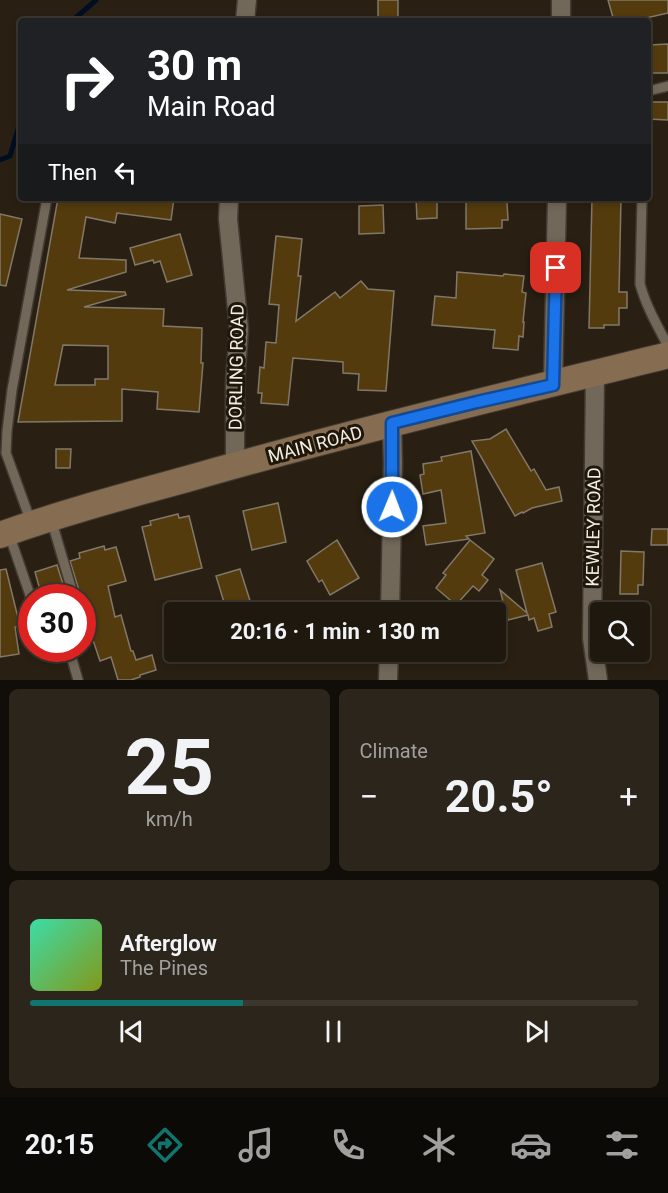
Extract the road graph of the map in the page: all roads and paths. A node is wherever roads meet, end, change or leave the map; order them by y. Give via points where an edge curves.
1 (247, 0) edge
2 (561, 0) edge
3 (245, 18) edge
4 (561, 18) edge
5 (668, 87) edge
6 (651, 90) edge
7 (46, 201) edge
8 (229, 201) edge
9 (557, 201) edge
10 (642, 201) edge
11 (668, 346) edge
12 (668, 356) edge
13 (596, 374) junction
14 (553, 385) junction
15 (392, 423) junction
16 (235, 465) junction
17 (23, 527) edge
18 (30, 584) edge
19 (65, 584) edge
20 (390, 602) edge
21 (73, 662) edge
22 (389, 662) edge
23 (78, 680) edge
24 (388, 680) edge
25 (598, 680) edge

1 - 3 street
2 - 4 street
5 - 6 lane
7 - 17 lane via 7,431 6,453
8 - 16 street, DORLING ROAD via 239,329
9 - 14 street
10 - 11 lane via 640,284
12 - 13 main road, MAIN ROAD
13 - 14 main road, MAIN ROAD
13 - 25 street, KEWLEY ROAD via 592,638
14 - 15 main road, MAIN ROAD
15 - 16 main road, MAIN ROAD
15 - 20 street
16 - 17 main road, MAIN ROAD
17 - 18 lane
17 - 19 lane
21 - 23 lane
22 - 24 street

